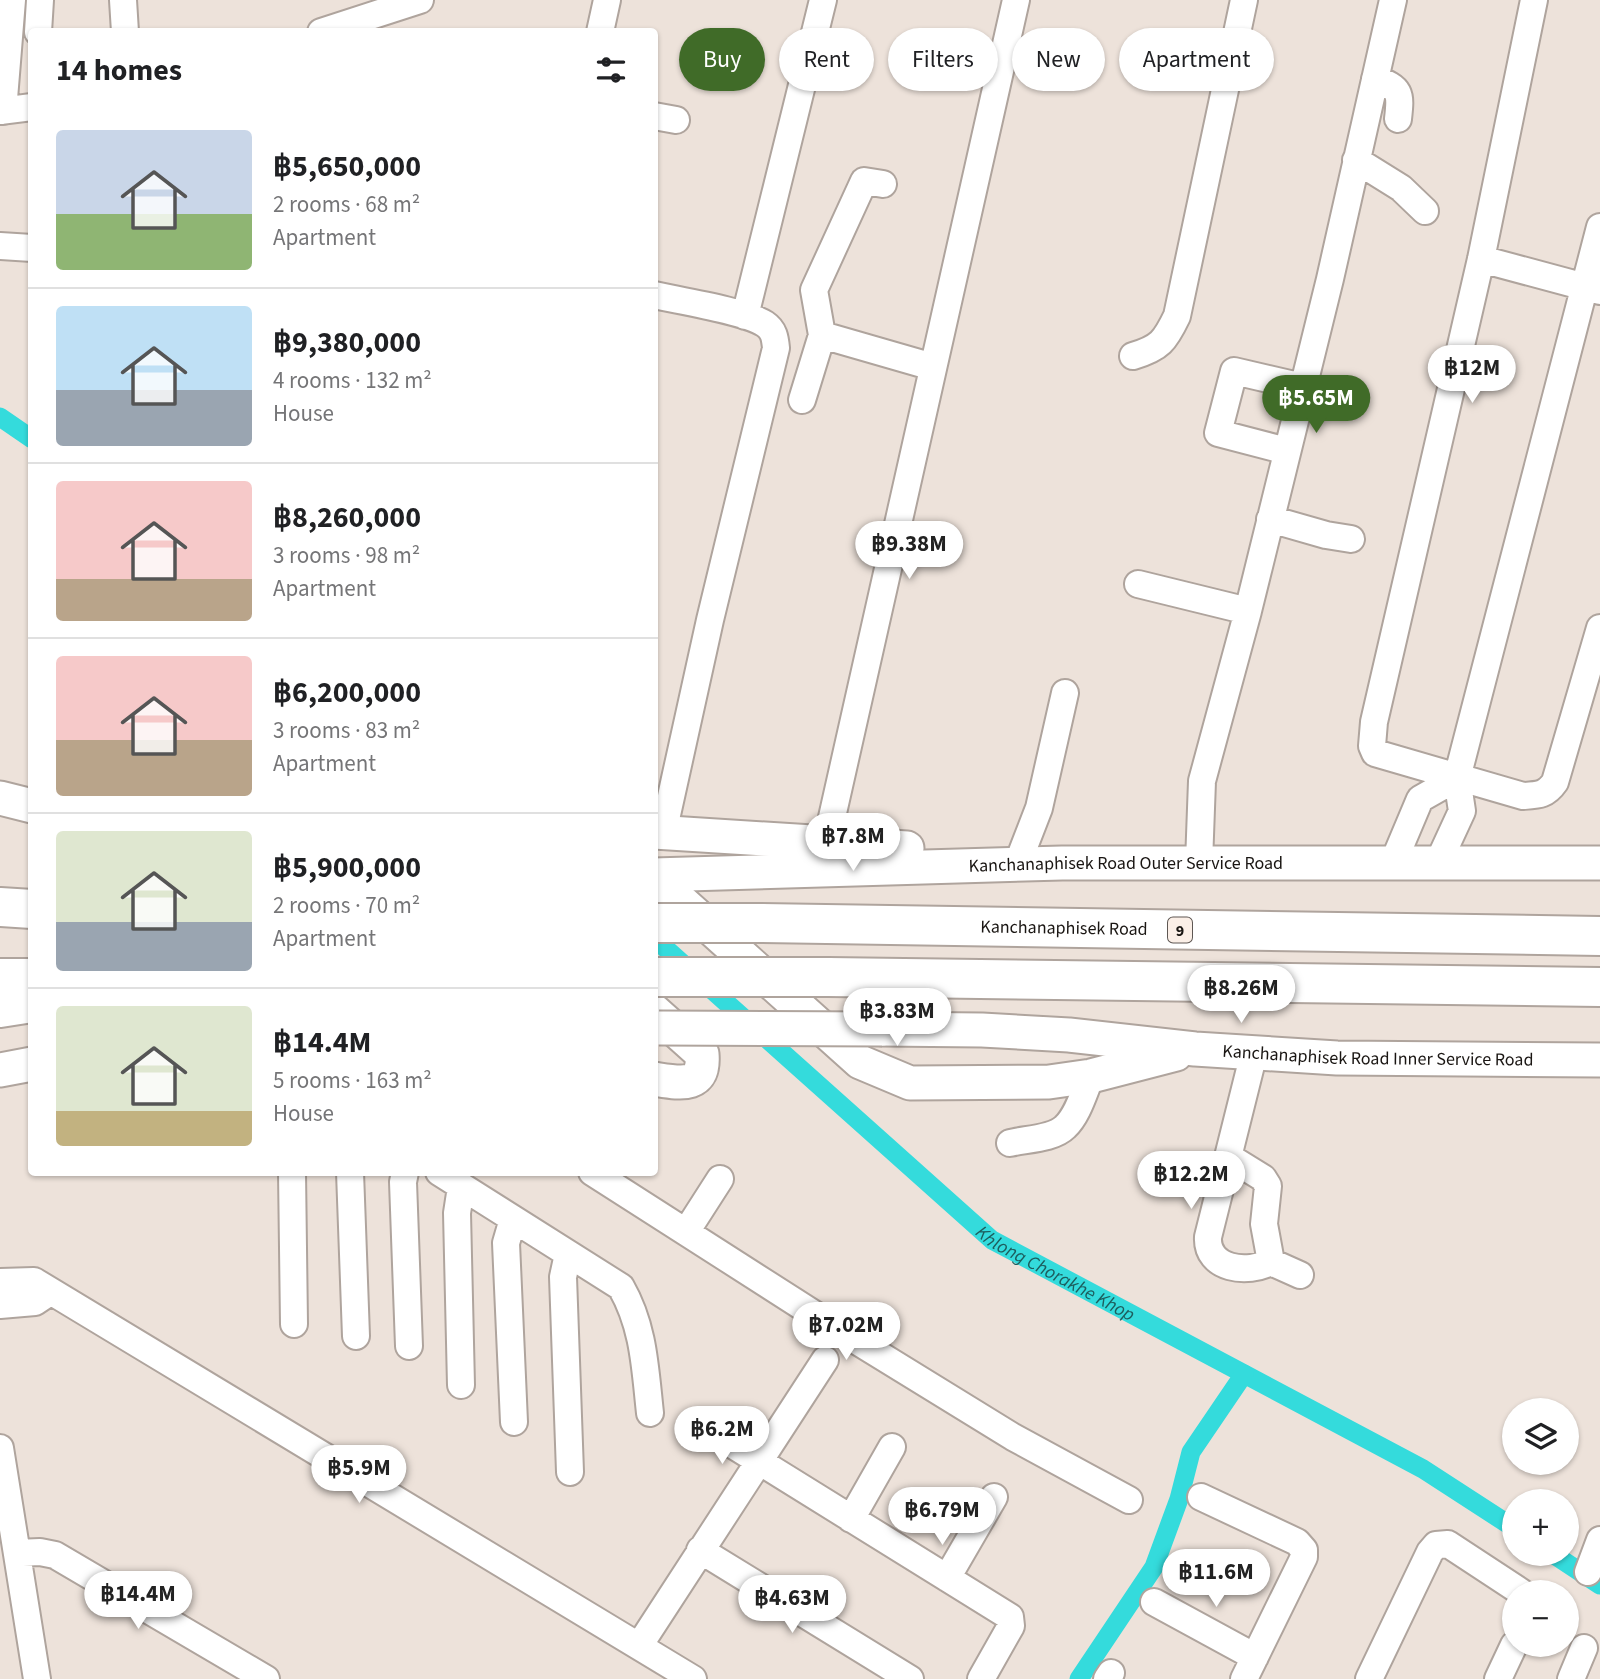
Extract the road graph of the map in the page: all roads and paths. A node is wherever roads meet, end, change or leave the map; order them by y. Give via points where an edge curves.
1 (12, 0) edge
2 (40, 0) edge
3 (123, 0) edge
4 (420, 0) edge
5 (607, 0) edge
6 (823, 0) edge
7 (1016, 0) edge
8 (1244, 0) edge
9 (1393, 0) edge
10 (1534, 0) edge
11 (381, 23) edge
12 (38, 28) edge
13 (125, 28) edge
14 (348, 28) edge
15 (601, 28) edge
16 (1375, 79) junction
17 (28, 108) edge
18 (2, 111) edge
19 (1398, 119) dead end
20 (1356, 160) junction
21 (883, 184) dead end
22 (1425, 211) dead end
23 (1600, 227) edge
24 (0, 246) edge
25 (28, 248) edge
26 (1481, 259) junction
27 (1592, 288) edge
28 (658, 296) edge
29 (745, 316) junction
30 (822, 335) junction
31 (1133, 356) dead end
32 (933, 367) junction
33 (1303, 387) junction
34 (802, 401) dead end
35 (1287, 451) junction
36 (1270, 519) junction
37 (1351, 539) dead end
38 (1138, 584) dead end
39 (1248, 611) junction
40 (1600, 628) edge
41 (1065, 693) dead end
42 (1457, 778) junction
43 (0, 798) edge
44 (28, 805) edge
45 (659, 833) edge
46 (826, 844) junction
47 (1022, 852) junction
48 (1062, 863) junction
49 (1199, 863) junction
50 (1393, 863) junction
51 (1438, 863) junction
52 (1600, 863) edge
53 (663, 875) edge
54 (0, 907) edge
55 (28, 909) edge
56 (658, 923) edge
57 (0, 924) edge
58 (28, 924) edge
59 (1600, 936) edge
60 (658, 977) edge
61 (0, 978) edge
62 (28, 978) edge
63 (1600, 988) edge
64 (28, 1004) edge
65 (0, 1008) edge
66 (658, 1022) edge
67 (658, 1023) edge
68 (1195, 1049) junction
69 (1255, 1053) junction
70 (1600, 1060) edge
71 (28, 1065) edge
72 (0, 1070) edge
73 (1091, 1076) junction
74 (658, 1080) edge
75 (1010, 1143) dead end
76 (1229, 1157) junction
77 (292, 1176) edge
78 (350, 1176) edge
79 (404, 1176) edge
80 (445, 1176) edge
81 (599, 1176) edge
82 (720, 1179) dead end
83 (461, 1187) junction
84 (513, 1219) junction
85 (686, 1233) junction
86 (568, 1254) junction
87 (1271, 1262) junction
88 (1300, 1275) dead end
89 (0, 1282) edge
90 (50, 1292) junction
91 (0, 1305) edge
92 (294, 1324) dead end
93 (356, 1336) dead end
94 (409, 1346) dead end
95 (825, 1360) dead end
96 (461, 1385) dead end
97 (650, 1413) dead end
98 (514, 1422) dead end
99 (712, 1432) dead end
100 (892, 1447) dead end
101 (0, 1448) edge
102 (758, 1461) junction
103 (570, 1472) dead end
104 (994, 1497) dead end
105 (1201, 1497) dead end
106 (1129, 1500) dead end
107 (850, 1519) junction
108 (6, 1520) edge
109 (1600, 1540) edge
110 (700, 1550) junction
111 (17, 1553) junction
112 (1588, 1572) dead end
113 (947, 1578) junction
114 (1503, 1580) edge
115 (1154, 1602) dead end
116 (639, 1646) junction
117 (1584, 1648) dead end
118 (1508, 1657) edge
119 (1249, 1668) edge
120 (37, 1679) edge
121 (266, 1679) edge
122 (693, 1679) edge
123 (910, 1679) edge
124 (981, 1679) edge
125 (1368, 1679) edge
126 (1498, 1679) edge
127 (1571, 1679) edge

1 - 18 street
2 - 12 street
3 - 13 street
4 - 11 street
5 - 15 street
6 - 29 street
7 - 32 street
8 - 31 street via 1177,316 1166,339 1151,351
9 - 16 street
10 - 26 street
11 - 14 street
16 - 19 street via 1398,91
16 - 20 street
17 - 18 street
20 - 22 street via 1401,188
20 - 33 street
21 - 30 street via 864,181 814,290
23 - 27 street
24 - 25 street
26 - 27 street
26 - 42 street via 1372,746 1384,757
27 - 42 street
28 - 29 street
29 - 45 street via 765,324 774,334 776,348
30 - 32 street
30 - 34 street
32 - 46 street
33 - 35 street
33 - 35 street via 1234,371 1218,433
35 - 36 street
36 - 37 street
36 - 39 street
38 - 39 street
39 - 49 street via 1202,781
40 - 42 street via 1555,782 1548,792 1523,796
41 - 47 street via 1039,808
42 - 50 street via 1420,799
42 - 51 street via 1462,811
43 - 44 main road
45 - 46 main road
46 - 47 main road
47 - 48 main road
48 - 49 main road, Kanchanaphisek Road Outer Service Road
48 - 53 main road, Kanchanaphisek Road Outer Service Road
49 - 50 main road, Kanchanaphisek Road Outer Service Road
50 - 51 main road, Kanchanaphisek Road Outer Service Road
51 - 52 main road, Kanchanaphisek Road Outer Service Road
53 - 73 main road via 860,1062 910,1083 1049,1082
54 - 55 highway
56 - 59 highway, Kanchanaphisek Road / 9, bridge
57 - 58 highway
60 - 63 highway, bridge
61 - 62 highway
64 - 65 highway
66 - 68 main road, Kanchanaphisek Road Inner Service Road, bridge via 982,1030
67 - 74 main road via 702,1054 703,1064 695,1080
68 - 69 main road, Kanchanaphisek Road Inner Service Road
68 - 73 main road
69 - 70 main road, Kanchanaphisek Road Inner Service Road
69 - 76 street
71 - 72 main road
73 - 75 street via 1064,1129
76 - 87 street via 1268,1186 1264,1224
76 - 87 street via 1208,1248 1215,1259 1239,1269 1260,1268
77 - 92 street
78 - 93 street
79 - 94 street
80 - 83 street
81 - 85 street
82 - 85 street
83 - 84 street
83 - 96 street via 457,1213
84 - 86 street
84 - 98 street via 506,1243
85 - 106 street via 1013,1437
86 - 97 street via 621,1287 633,1309
86 - 103 street via 563,1277
87 - 88 street
89 - 90 street via 34,1281
90 - 91 street via 36,1302
90 - 116 street
95 - 102 street
99 - 102 street
100 - 107 street
101 - 108 street
102 - 107 street
102 - 110 street
104 - 113 street
105 - 119 street via 1297,1542 1304,1550
107 - 113 street
108 - 111 street
109 - 112 street
110 - 116 street
110 - 123 street
111 - 120 street
111 - 121 street via 55,1555
113 - 124 street via 1012,1620
114 - 125 street via 1448,1544 1436,1545
115 - 119 street
116 - 122 street
117 - 127 street
118 - 126 street

